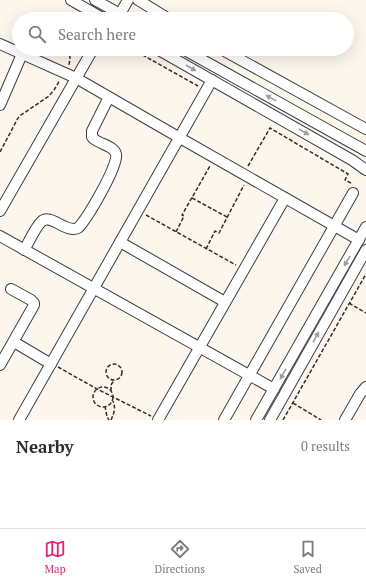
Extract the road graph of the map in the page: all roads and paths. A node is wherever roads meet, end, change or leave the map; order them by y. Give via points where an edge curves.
1 (71, 0) edge
2 (95, 0) edge
3 (128, 0) edge
4 (138, 0) edge
5 (92, 12) edge
6 (116, 12) edge
7 (126, 12) edge
8 (158, 12) edge
9 (0, 44) edge
10 (12, 49) edge
11 (21, 56) edge
12 (26, 56) edge
13 (70, 56) edge
14 (89, 56) edge
15 (144, 56) edge
16 (169, 56) edge
17 (196, 56) edge
18 (234, 56) edge
19 (64, 73) junction
20 (76, 78) junction
21 (212, 80) junction
22 (206, 91) junction
23 (109, 97) junction
24 (0, 105) edge
25 (366, 129) edge
26 (180, 138) junction
27 (366, 151) edge
28 (0, 152) edge
29 (214, 158) junction
30 (366, 170) edge
31 (245, 176) junction
32 (353, 193) joint
33 (192, 198) junction
34 (285, 198) junction
35 (0, 211) edge
36 (138, 211) junction
37 (227, 217) junction
38 (334, 226) junction
39 (366, 227) edge
40 (176, 232) junction
41 (0, 236) edge
42 (359, 240) junction
43 (120, 242) junction
44 (206, 249) junction
45 (24, 250) junction
46 (366, 250) edge
47 (244, 270) junction
48 (366, 274) edge
49 (94, 288) junction
50 (11, 289) dead end
51 (226, 302) junction
52 (349, 303) junction
53 (366, 313) edge
54 (14, 342) junction
55 (200, 347) junction
56 (52, 364) junction
57 (0, 365) edge
58 (250, 375) junction
59 (114, 380) junction
60 (366, 387) edge
61 (97, 389) junction
62 (274, 389) junction
63 (111, 391) junction
64 (113, 397) junction
65 (112, 400) junction
66 (292, 403) junction
67 (105, 406) junction
68 (20, 420) edge
69 (110, 420) edge
70 (158, 420) edge
71 (224, 420) edge
72 (256, 420) edge
73 (270, 420) edge
74 (283, 420) edge
75 (320, 420) edge
76 (345, 420) edge

1 - 5 street
2 - 6 street
3 - 7 street
4 - 8 street
9 - 10 street
11 - 24 street
12 - 19 street
13 - 19 path
14 - 20 street
15 - 22 path
16 -> 21 street
27 -> 17 street
18 - 25 street
19 - 20 street
19 - 28 path via 52,93 18,118
20 - 23 street
20 - 35 street
21 - 22 street
21 -> 30 street
22 - 26 street
23 - 26 street
23 - 45 street via 92,131 94,139 116,154 116,161 101,194 78,228 71,229 51,220 43,220
26 - 29 street
26 - 36 street
29 - 31 street
29 - 33 path
31 - 32 path via 270,128 348,174 345,180 357,187
31 - 34 street
31 - 37 path
32 - 38 street
33 - 37 path
33 - 40 path
34 - 38 street
34 - 47 street
36 - 40 path
36 - 43 street
37 - 44 path via 219,233 215,231
38 - 42 street
38 - 58 street
39 - 42 street
40 - 44 path
41 - 45 street
42 -> 62 street
43 - 49 street
43 - 51 street
44 - 47 path
45 - 49 street
73 -> 46 street
47 - 51 street
48 - 52 path
49 - 55 street
49 - 56 street
50 - 54 street via 34,303
51 - 55 street
52 - 53 path
52 - 66 path
54 - 56 street
54 - 57 street
55 - 58 street
55 - 70 street
56 - 61 path
56 - 68 street
58 - 62 street
58 - 71 street
59 - 59 path via 120,378 122,372 113,364 108,367 106,373 108,378
59 - 63 path
60 - 76 street
61 - 63 path via 103,386
61 - 64 path
61 - 67 path via 93,394 94,401
62 - 72 street
63 - 64 path
64 - 65 path
64 - 70 path
65 - 67 path
65 - 69 path via 114,411
66 - 74 path
66 - 75 path
67 - 69 path

